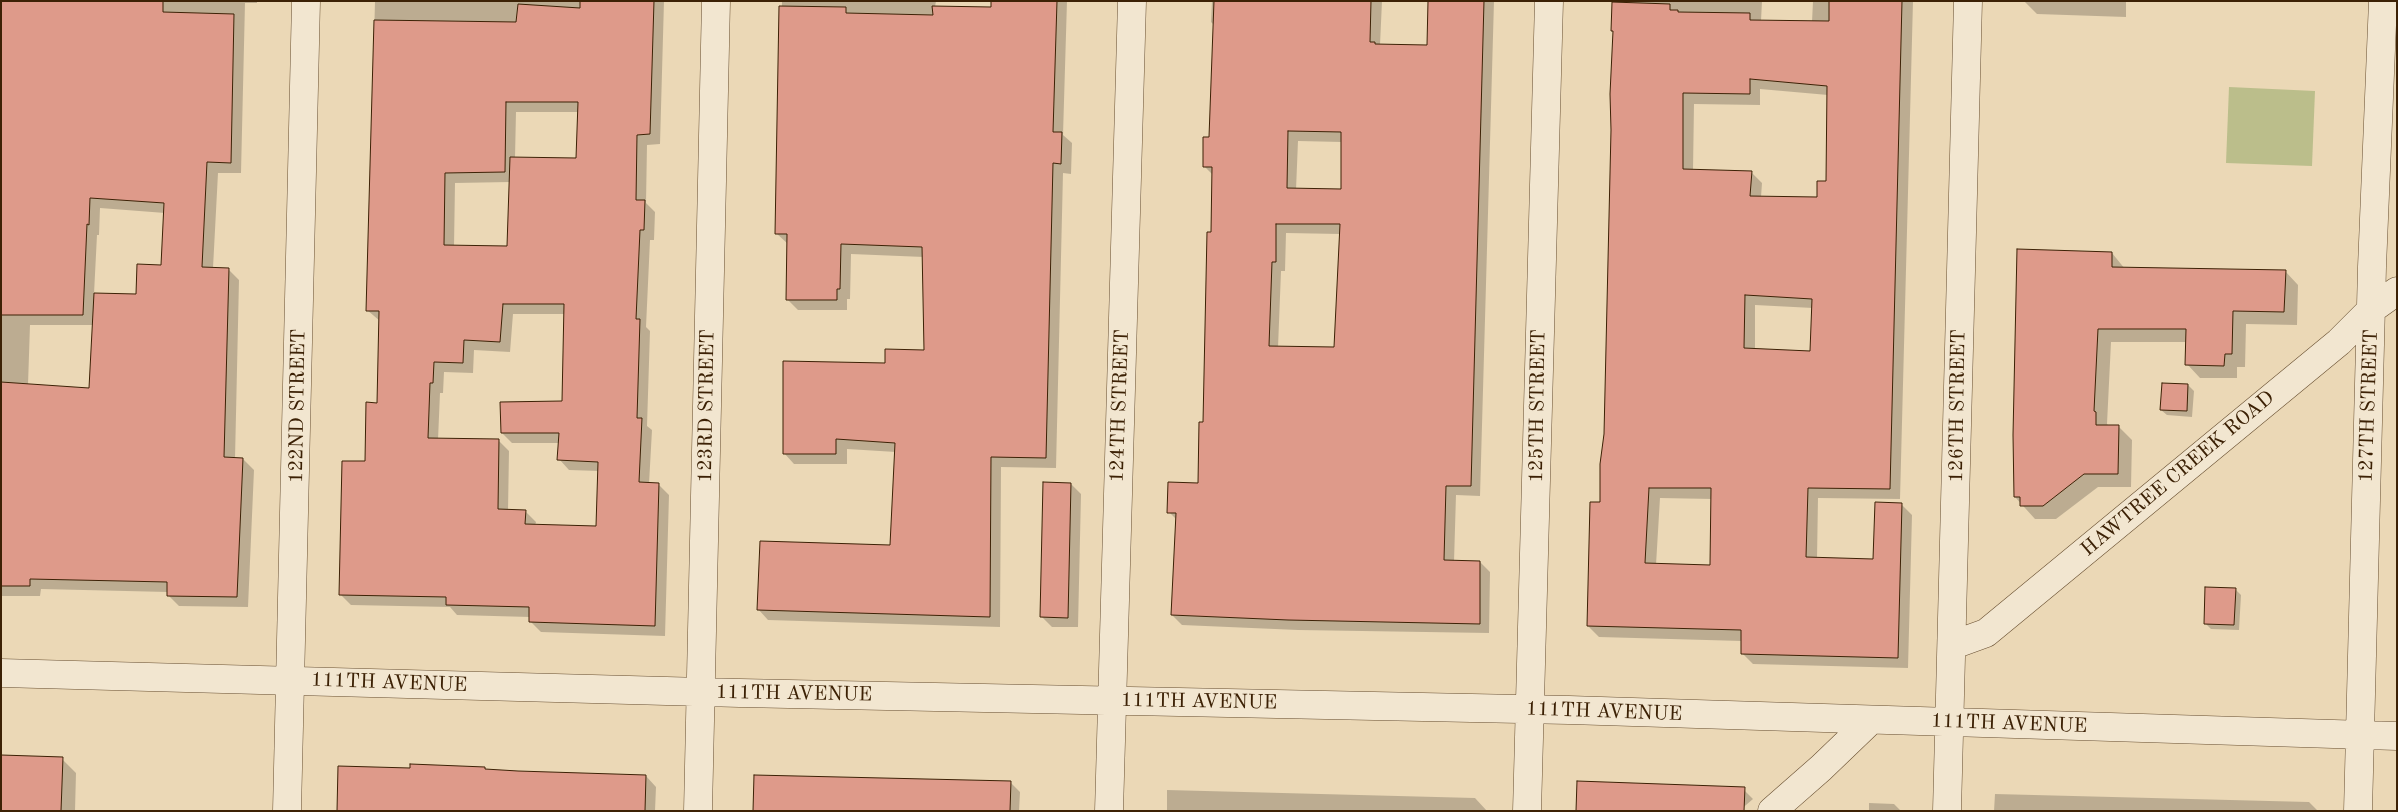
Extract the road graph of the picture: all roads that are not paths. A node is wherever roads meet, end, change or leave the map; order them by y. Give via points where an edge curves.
1 (306, 1) edge
2 (716, 1) edge
3 (1132, 1) edge
4 (1549, 1) edge
5 (1968, 1) edge
6 (2383, 1) edge
7 (2397, 291) edge
8 (2372, 309) junction
9 (1953, 644) junction
10 (1, 673) edge
11 (291, 681) junction
12 (701, 692) junction
13 (1112, 700) junction
14 (1530, 710) junction
15 (1871, 720) junction
16 (1950, 722) junction
17 (2360, 735) junction
18 (2397, 736) edge
19 (287, 811) edge
20 (698, 811) edge
21 (1110, 811) edge
22 (1527, 811) edge
23 (1772, 811) edge
24 (1947, 811) edge
25 (2358, 811) edge

1 - 11 street, 122ND STREET
2 - 12 street, 123RD STREET
3 - 13 street, 124TH STREET
4 - 14 street, 125TH STREET
5 - 9 street, 126TH STREET
6 - 8 street, 127TH STREET
7 - 8 street, HAWTREE CREEK ROAD
8 - 9 street, HAWTREE CREEK ROAD via 2339,342 1986,634
8 - 17 street, 127TH STREET
9 - 16 street, 126TH STREET
10 - 11 street, 111TH AVENUE
11 - 12 street, 111TH AVENUE
11 - 19 street, 122ND STREET
12 - 13 street, 111TH AVENUE
12 - 20 street, 123RD STREET
13 - 14 street, 111TH AVENUE
13 - 21 street, 124TH STREET
14 - 15 street, 111TH AVENUE
14 - 22 street, 125TH STREET
15 - 16 street, 111TH AVENUE
15 - 23 street
16 - 17 street, 111TH AVENUE
16 - 24 street, 126TH STREET
17 - 18 street, 111TH AVENUE
17 - 25 street, 127TH STREET

